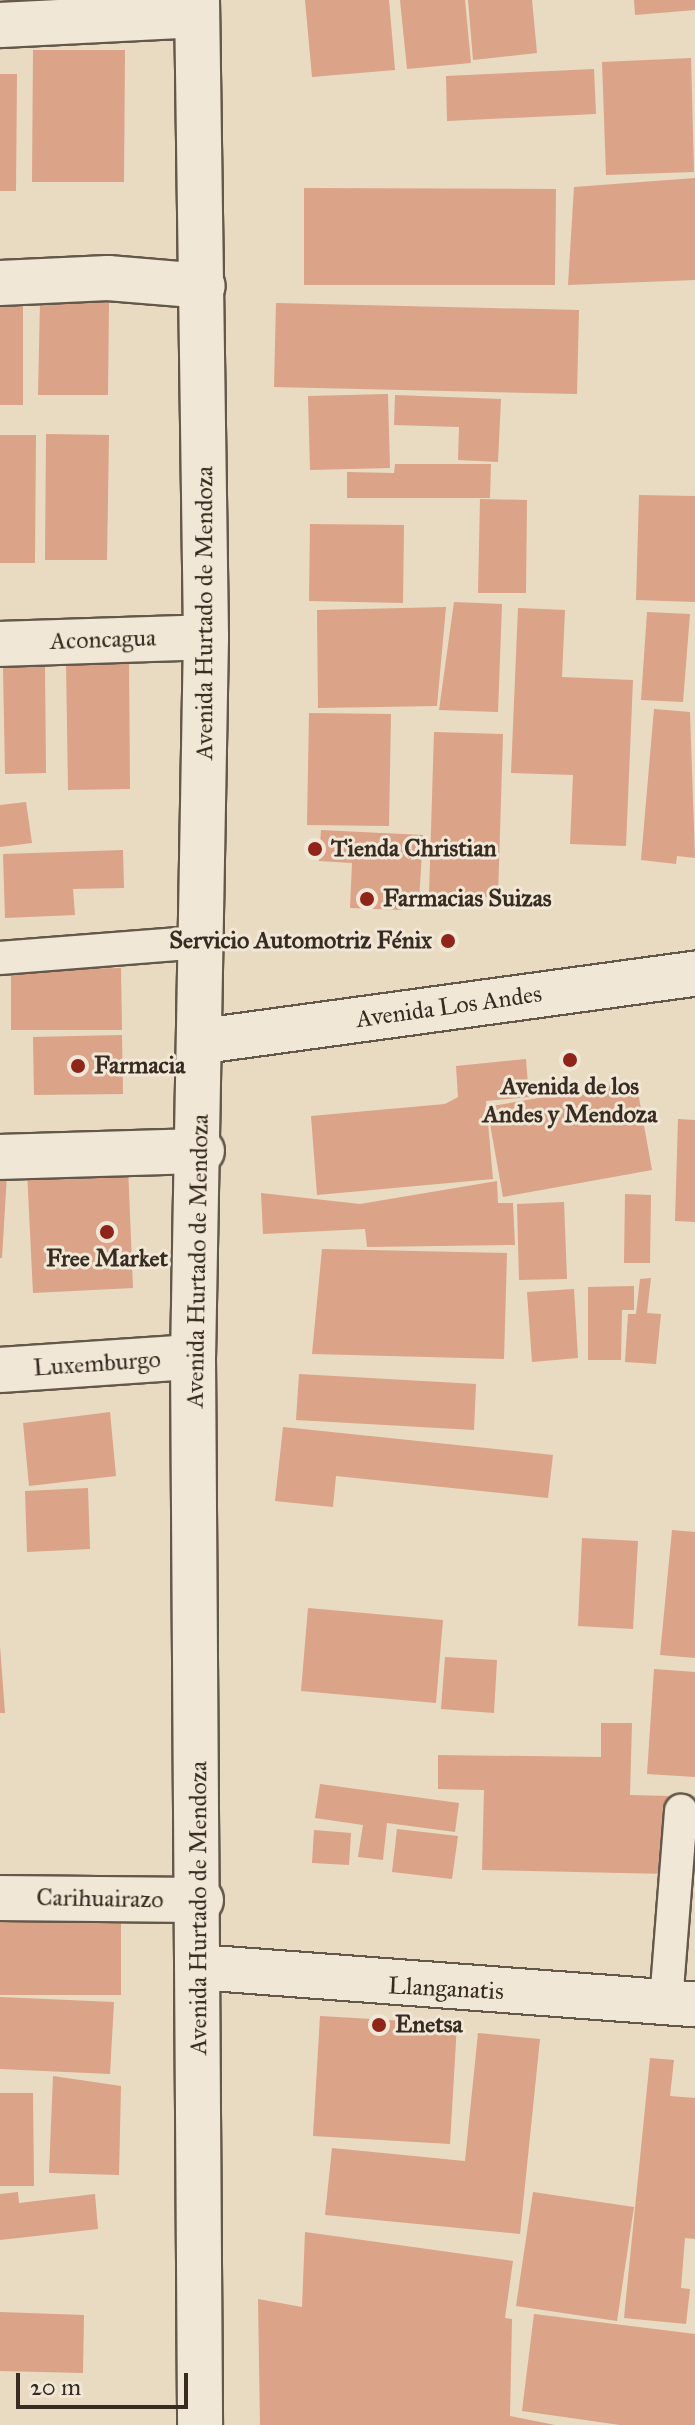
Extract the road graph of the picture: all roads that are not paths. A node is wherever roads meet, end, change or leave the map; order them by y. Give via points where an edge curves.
1 (197, 8) edge
2 (0, 25) edge
3 (0, 283) edge
4 (203, 286) junction
5 (206, 637) junction
6 (0, 644) edge
7 (204, 942) junction
8 (0, 958) edge
9 (695, 974) edge
10 (203, 1041) junction
11 (202, 1151) junction
12 (0, 1157) edge
13 (193, 1357) junction
14 (0, 1370) edge
15 (681, 1811) dead end
16 (0, 1898) edge
17 (201, 1900) junction
18 (198, 1967) junction
19 (681, 2003) edge
20 (200, 2425) edge

1 - 2 main road
1 - 4 main road, Avenida Hurtado de Mendoza
3 - 4 main road via 108,278
4 - 5 main road, Avenida Hurtado de Mendoza
5 - 6 main road, Aconcagua
5 - 7 main road, Avenida Hurtado de Mendoza
7 - 8 lane
7 - 10 main road, Avenida Hurtado de Mendoza
9 - 10 main road, Avenida Los Andes
10 - 11 main road, Avenida Hurtado de Mendoza
11 - 12 main road
11 - 13 main road, Avenida Hurtado de Mendoza
13 - 14 main road, Luxemburgo
13 - 17 main road, Avenida Hurtado de Mendoza
15 - 19 lane
16 - 17 main road, Carihuairazo
17 - 18 main road, Avenida Hurtado de Mendoza
18 - 19 main road, Llanganatis
18 - 20 main road, Avenida Hurtado de Mendoza

